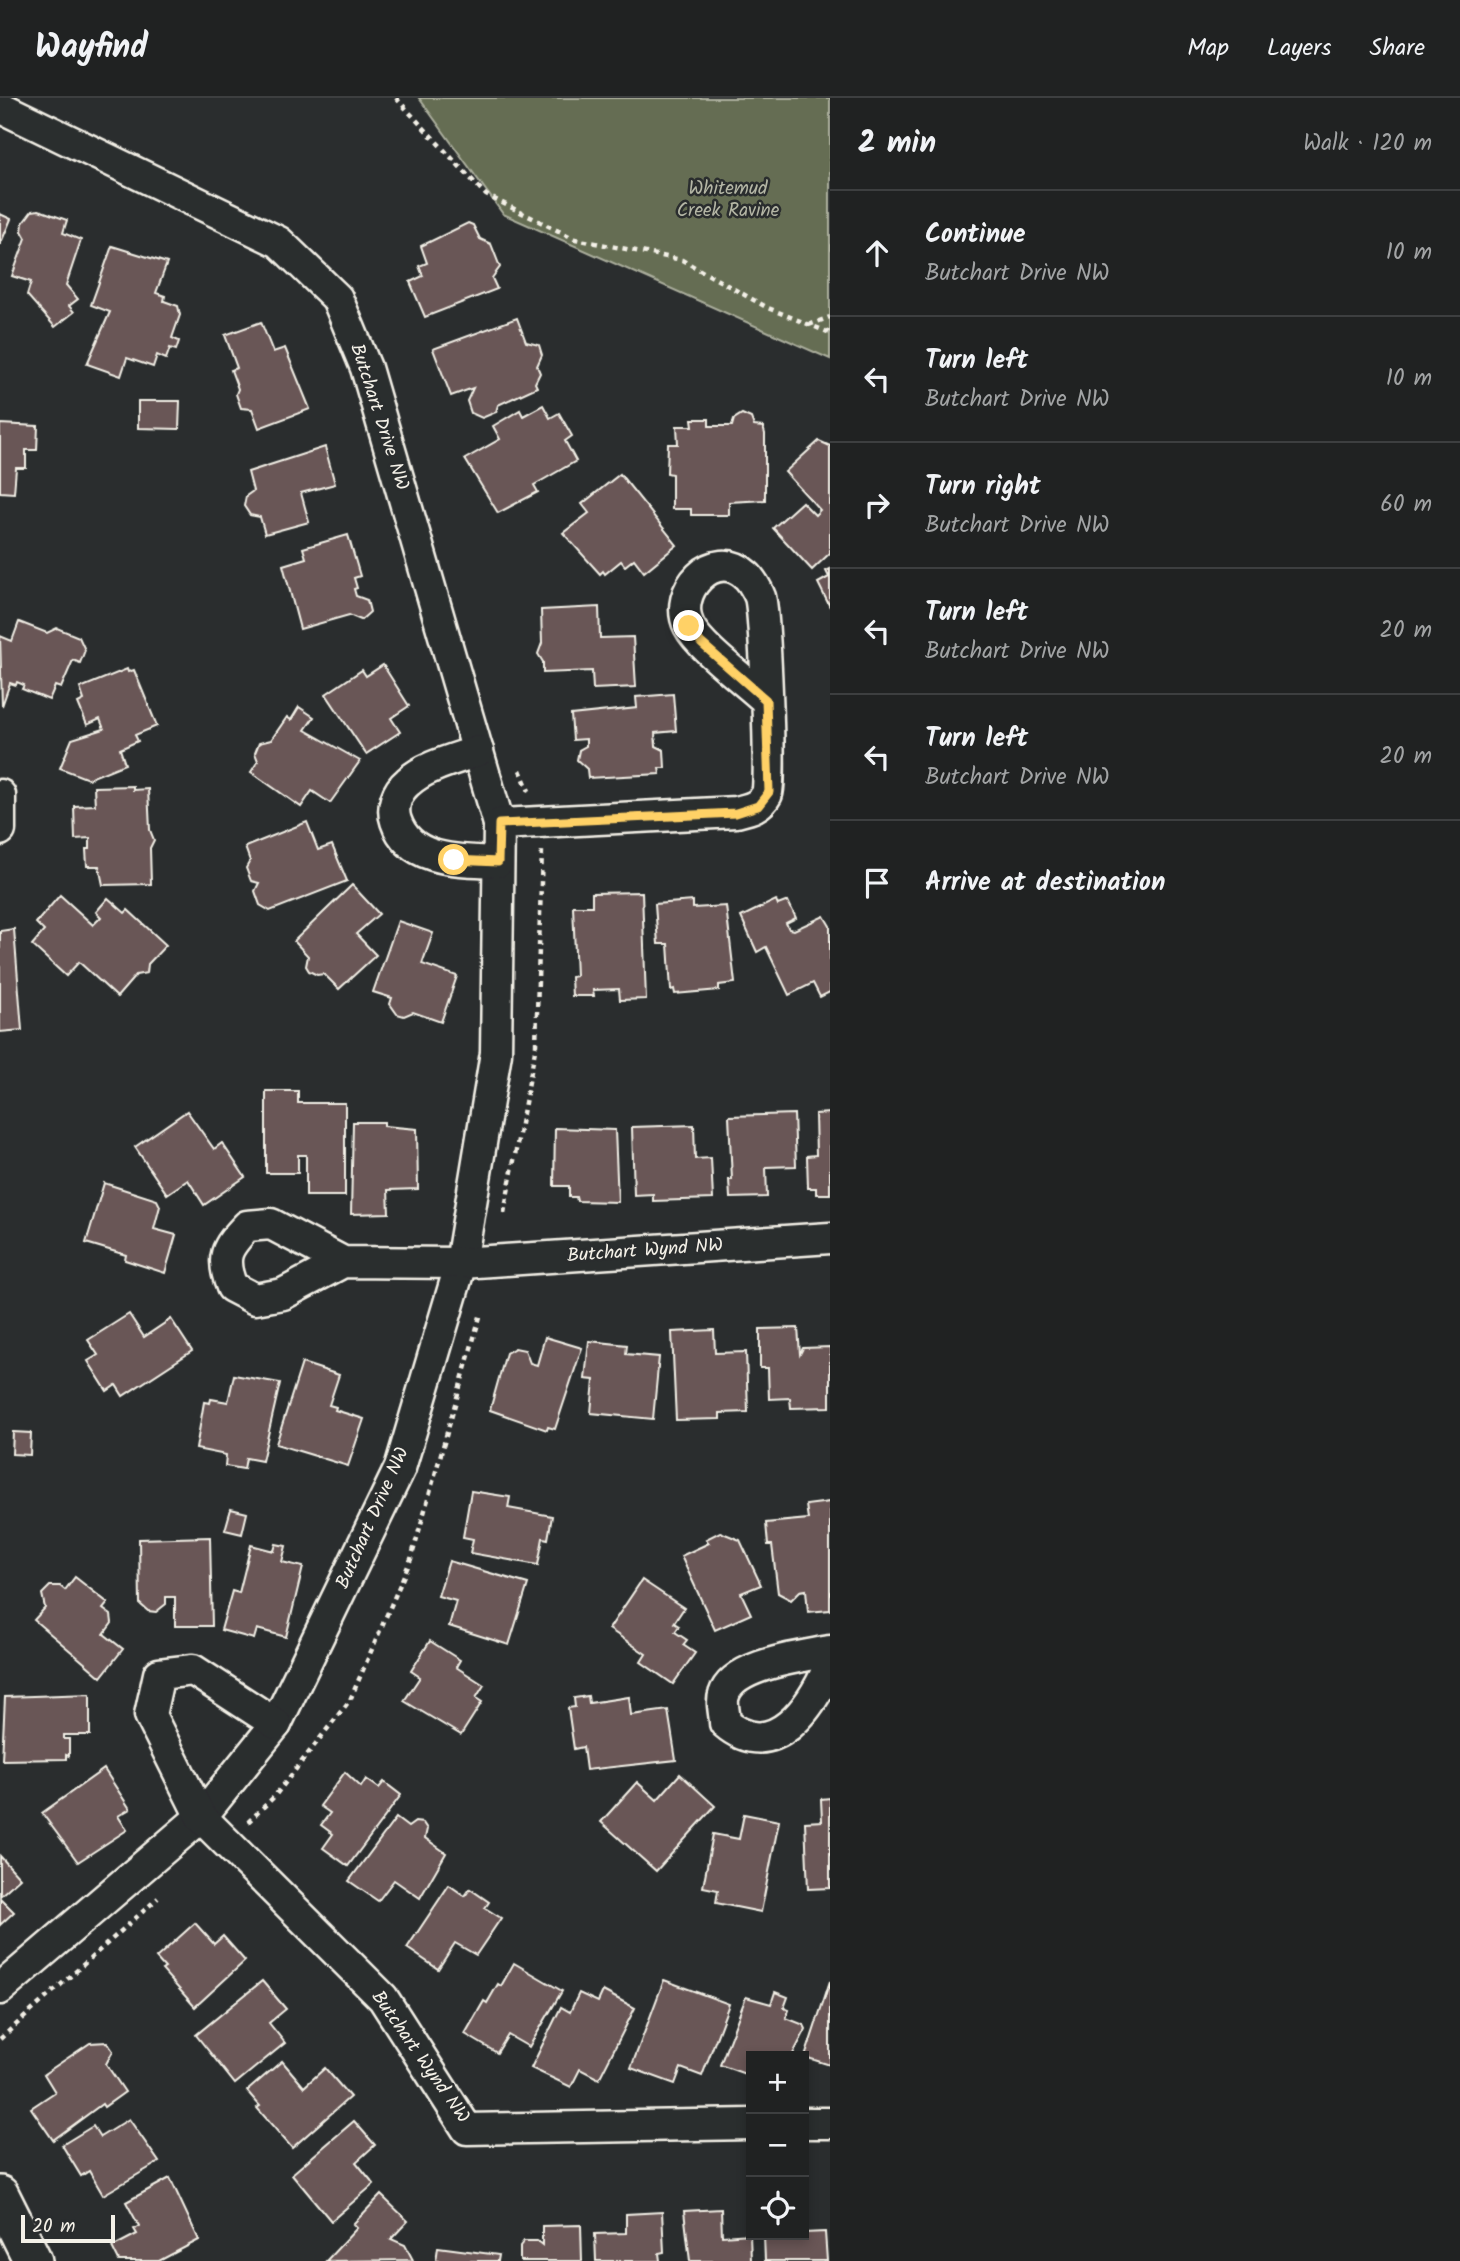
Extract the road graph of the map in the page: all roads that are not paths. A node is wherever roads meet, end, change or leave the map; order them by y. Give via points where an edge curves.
1 (0, 107) edge
2 (766, 700) dead end
3 (478, 751) junction
4 (0, 795) edge
5 (499, 824) junction
6 (0, 830) edge
7 (498, 862) junction
8 (830, 1238) edge
9 (343, 1262) dead end
10 (461, 1263) junction
11 (830, 1651) edge
12 (830, 1665) edge
13 (276, 1724) junction
14 (201, 1817) junction
15 (0, 1989) edge
16 (809, 2123) edge
17 (830, 2123) edge
18 (746, 2124) edge
19 (0, 2195) edge
20 (33, 2261) edge

1 - 3 street, Butchart Drive NW via 279,242 337,298 366,368
2 - 5 street via 769,792 758,806 736,813
3 - 5 street, Butchart Drive NW
3 - 7 street via 409,780 397,795 394,815 400,833 416,850 454,860
4 - 6 street
5 - 7 street, Butchart Drive NW
7 - 10 street, Butchart Drive NW via 496,1053
8 - 10 street, Butchart Wynd NW
9 - 10 street
10 - 13 street, Butchart Drive NW via 400,1468
11 - 12 street via 752,1669 732,1679 723,1697 725,1723 740,1735 764,1737 788,1728 819,1690
13 - 14 street, Butchart Drive NW
13 - 14 street via 193,1671 159,1674 150,1715
14 - 15 street, Butchart Drive NW
14 - 18 street, Butchart Wynd NW via 383,1998 467,2129
16 - 17 street
19 - 20 street

